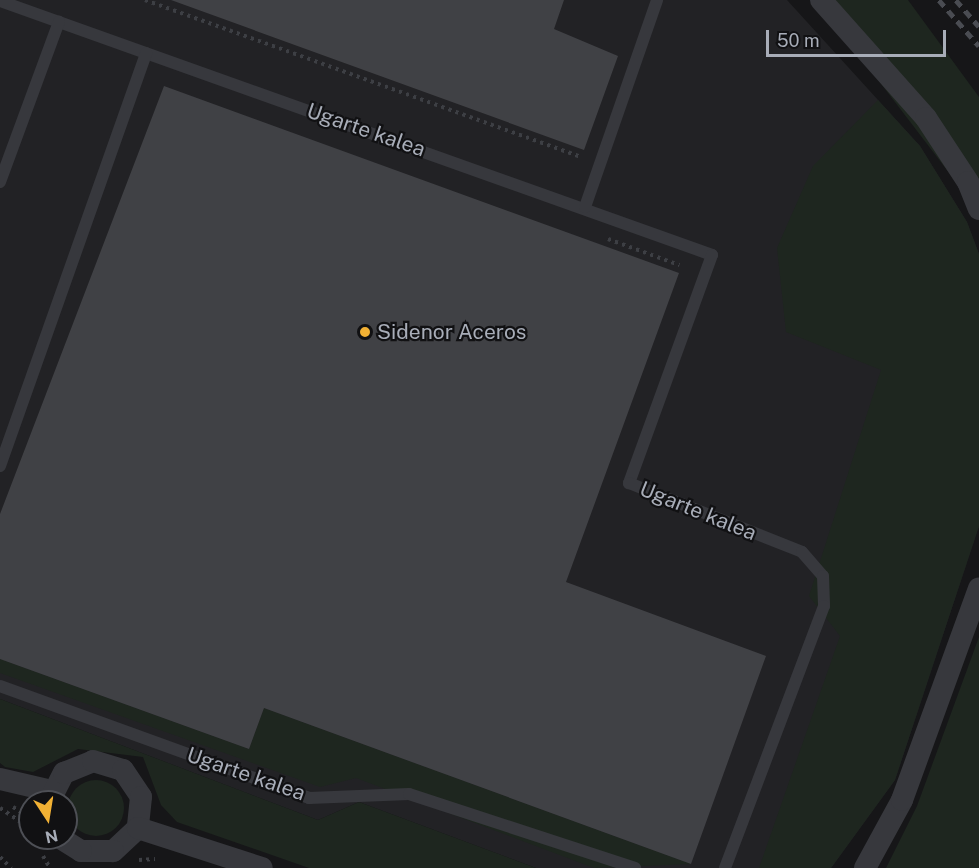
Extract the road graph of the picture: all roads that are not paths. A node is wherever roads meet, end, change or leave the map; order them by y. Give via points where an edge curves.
1 (657, 0) edge
2 (821, 0) edge
3 (1, 5) edge
4 (59, 22) junction
5 (146, 53) junction
6 (0, 182) edge
7 (585, 207) junction
8 (979, 209) edge
9 (0, 466) edge
10 (979, 589) edge
11 (0, 686) edge
12 (0, 779) edge
13 (33, 790) edge
14 (56, 790) edge
15 (138, 828) junction
16 (78, 860) edge
17 (262, 868) edge
18 (635, 868) edge
19 (725, 868) edge
20 (865, 868) edge

1 - 7 lane
2 - 8 street via 926,118 968,182
3 - 4 lane, Ugarte kalea
4 - 5 lane, Ugarte kalea
4 - 6 lane
5 - 7 lane, Ugarte kalea
5 - 9 lane
7 - 19 lane, Ugarte kalea via 712,255 629,483 802,552 823,576 824,606
10 - 20 street via 902,800
11 - 18 lane, Ugarte kalea via 309,798 409,794
12 - 13 street
14 - 15 street via 73,767 93,761 114,765 137,786 142,807
15 - 16 street via 113,850
15 - 17 street

